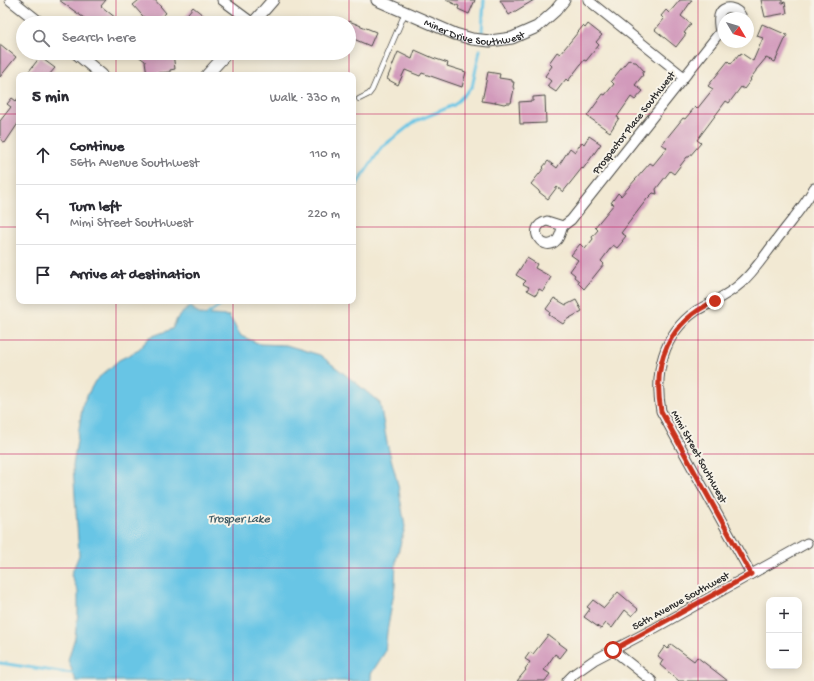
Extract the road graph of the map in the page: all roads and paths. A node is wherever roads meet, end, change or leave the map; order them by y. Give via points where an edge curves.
1 (11, 0) edge
2 (222, 0) edge
3 (273, 0) edge
4 (377, 0) edge
5 (564, 0) edge
6 (588, 0) edge
7 (722, 12) edge
8 (739, 12) edge
9 (405, 13) junction
10 (31, 16) edge
11 (244, 16) edge
12 (259, 16) edge
13 (718, 37) edge
14 (83, 60) edge
15 (221, 60) edge
16 (95, 72) edge
17 (210, 72) edge
18 (684, 76) junction
19 (359, 99) dead end
20 (814, 188) edge
21 (563, 226) dead end
22 (807, 543) dead end
23 (751, 574) junction
24 (613, 650) junction
25 (567, 681) edge
26 (652, 681) edge

1 - 10 street
2 - 11 street
3 - 12 street
4 - 9 street, Miner Drive Southwest
5 - 9 street, Miner Drive Southwest via 537,27 512,38 490,41 472,40
6 - 18 street
7 - 8 street via 727,8 734,8
9 - 19 lane via 372,90
13 - 18 street, Prospector Place Southwest
14 - 16 street
15 - 17 street
18 - 21 street, Prospector Place Southwest via 571,220
20 - 23 street, Mimi Street Southwest via 749,276 728,294 695,312 680,326 669,342 659,373 658,393 661,411
22 - 23 street, 56th Avenue Southwest
23 - 24 street, 56th Avenue Southwest
24 - 25 street, 56th Avenue Southwest via 584,666
24 - 26 street

